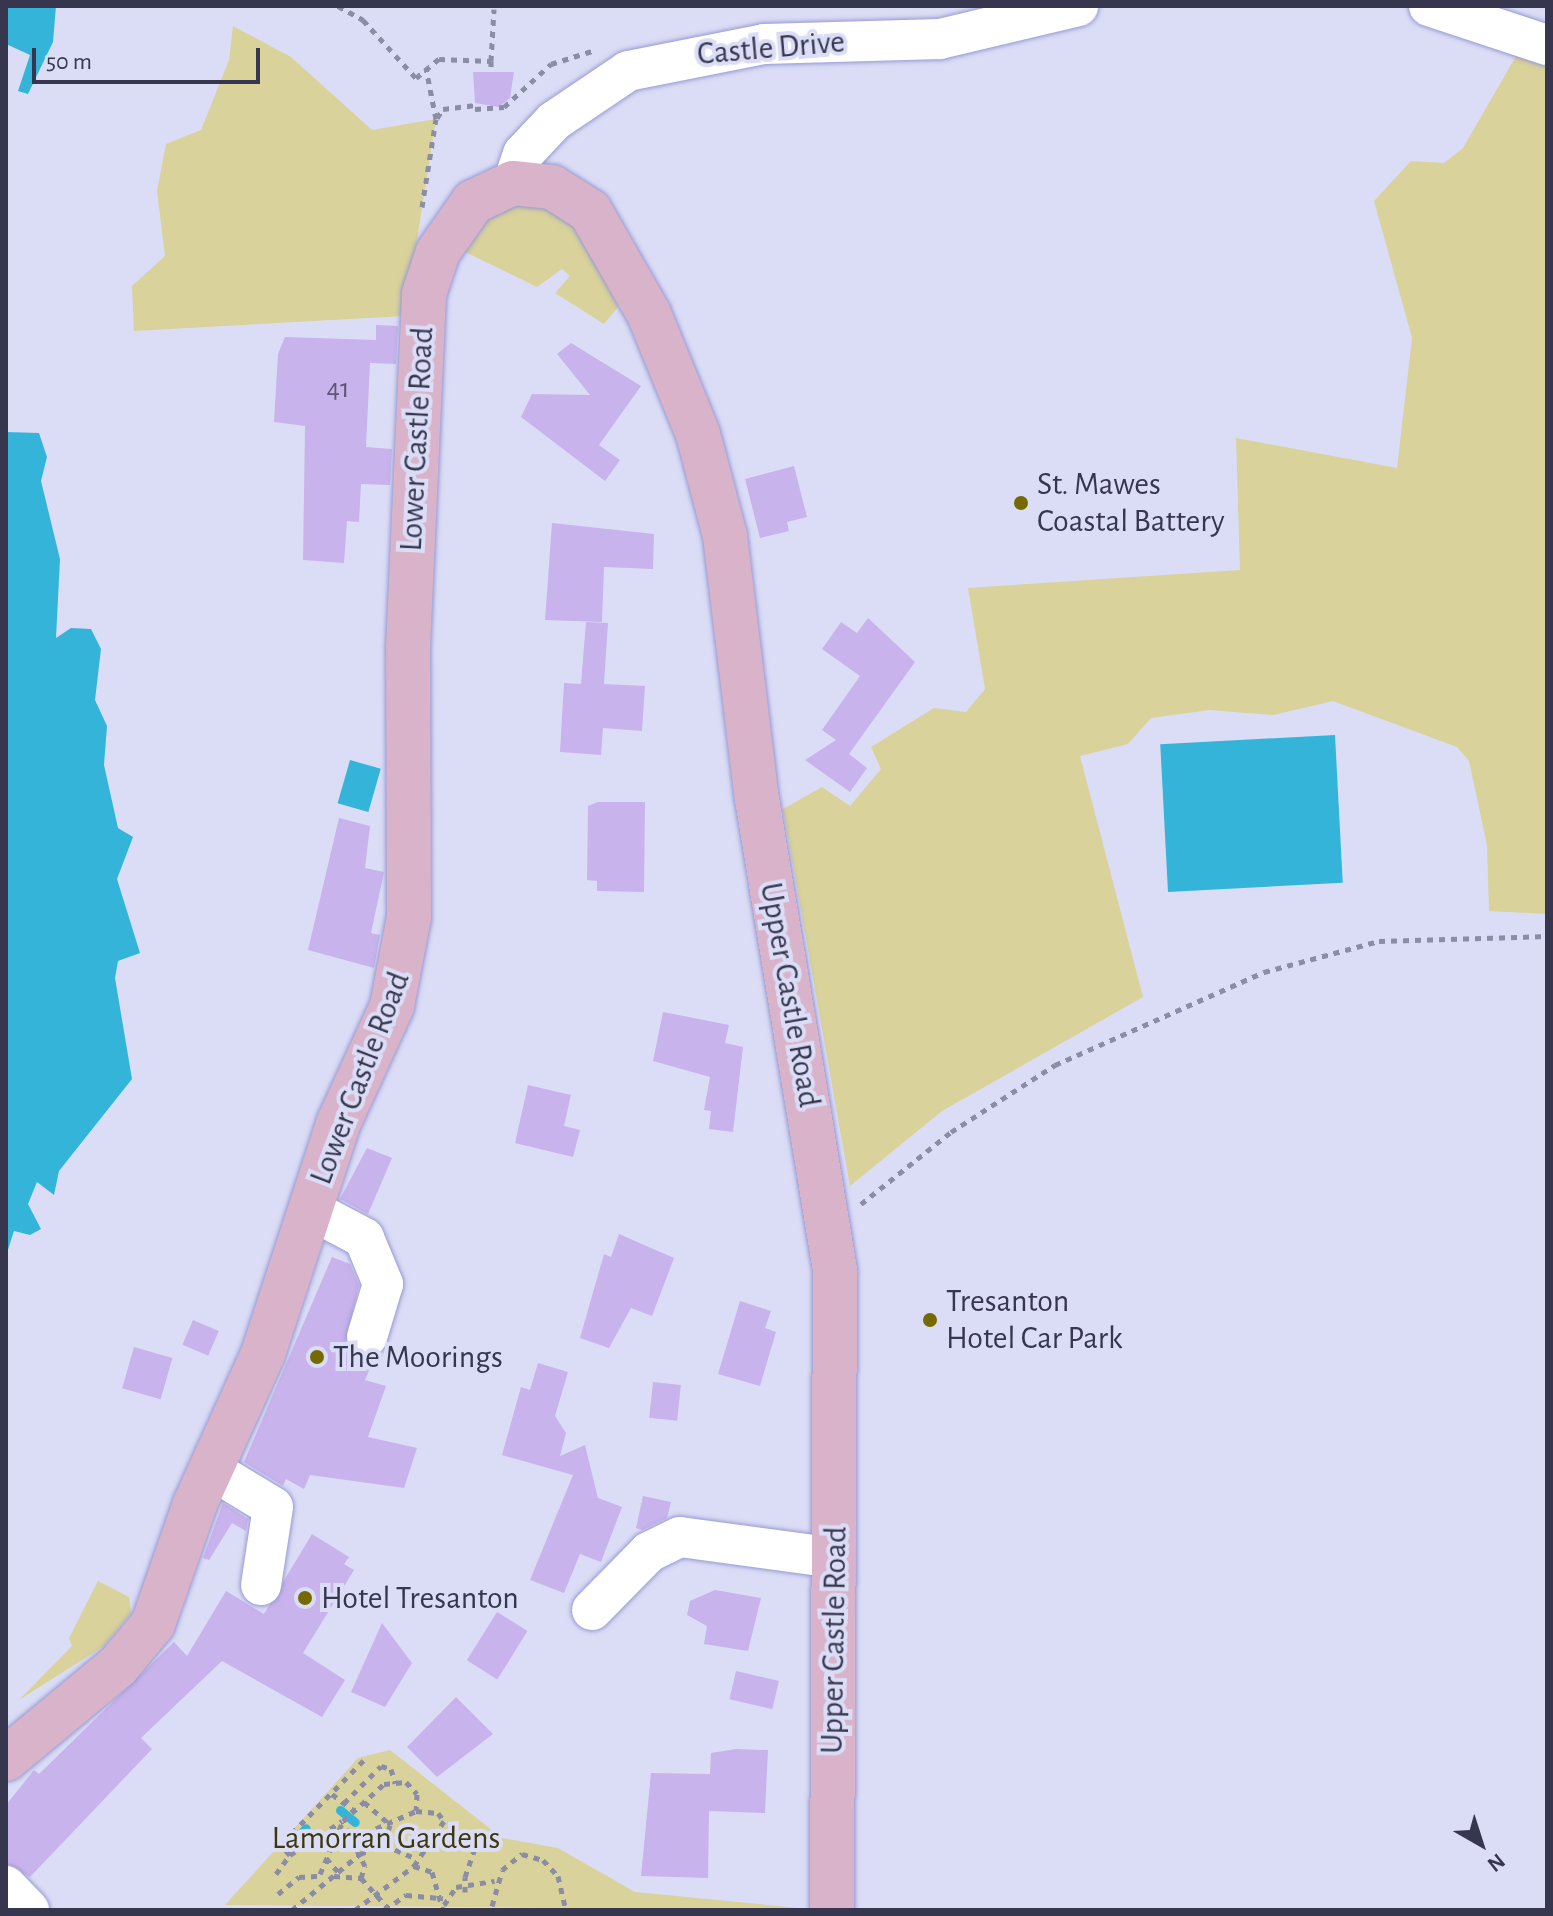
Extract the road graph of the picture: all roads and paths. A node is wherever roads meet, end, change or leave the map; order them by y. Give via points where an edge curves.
1 (338, 6) edge
2 (1078, 6) edge
3 (1429, 6) edge
4 (494, 9) dead end
5 (1547, 45) edge
6 (491, 58) junction
7 (426, 68) junction
8 (491, 72) dead end
9 (478, 105) dead end
10 (506, 184) junction
11 (1547, 936) edge
12 (311, 1210) junction
13 (831, 1229) junction
14 (367, 1337) dead end
15 (212, 1470) junction
16 (835, 1558) junction
17 (261, 1585) dead end
18 (592, 1610) dead end
19 (368, 1756) dead end
20 (6, 1759) edge
21 (395, 1783) junction
22 (332, 1794) junction
23 (364, 1802) junction
24 (344, 1803) junction
25 (353, 1810) junction
26 (416, 1811) junction
27 (343, 1821) junction
28 (390, 1825) junction
29 (354, 1838) junction
30 (478, 1840) dead end
31 (384, 1845) junction
32 (360, 1854) junction
33 (290, 1855) junction
34 (326, 1858) junction
35 (415, 1858) junction
36 (414, 1866) junction
37 (276, 1874) dead end
38 (336, 1874) junction
39 (321, 1877) junction
40 (361, 1878) junction
41 (496, 1881) junction
42 (6, 1886) edge
43 (374, 1892) junction
44 (465, 1892) dead end
45 (278, 1894) dead end
46 (443, 1904) edge
47 (492, 1906) junction
48 (386, 1909) edge
49 (29, 1910) edge
50 (292, 1910) edge
51 (355, 1910) edge
52 (476, 1910) edge
53 (499, 1910) edge
54 (566, 1910) edge
55 (832, 1910) edge

1 - 7 path via 363,20 416,78
2 - 10 street, Castle Drive via 940,39 764,44 628,71 554,121 523,154
3 - 5 street
4 - 6 path
6 - 7 path via 439,59
6 - 8 path
7 - 9 path via 436,119 443,109
10 - 12 main road, Lower Castle Road via 473,202 451,231 424,294 408,648 407,943 392,1006 339,1122
10 - 13 main road, Upper Castle Road via 572,194 601,226 664,345 707,461 727,547 759,812
11 - 13 path via 1379,941 1264,972 1182,1005 1042,1074 951,1132
12 - 14 street via 356,1227 370,1251 383,1284
12 - 15 main road, Lower Castle Road via 263,1354
13 - 16 main road, Upper Castle Road via 838,1314
15 - 17 street via 273,1507
15 - 20 main road, Lower Castle Road via 146,1634
16 - 18 street via 680,1537 649,1552
16 - 55 main road, Upper Castle Road
19 - 22 path
21 - 23 path
21 - 24 path via 391,1769 381,1766
21 - 26 path via 417,1794
22 - 24 path
22 - 33 path via 282,1846
23 - 25 path
23 - 28 path
24 - 25 path
25 - 27 path
26 - 28 path
26 - 35 path via 438,1813 444,1821
27 - 29 path
27 - 33 path
27 - 34 path
28 - 29 path
28 - 31 path
29 - 32 path
30 - 44 path, bridge
31 - 32 path
31 - 35 path
32 - 38 path
32 - 40 path
33 - 37 path
34 - 38 path
34 - 39 path
35 - 36 path
36 - 43 path
36 - 46 path via 432,1872
38 - 39 path
38 - 40 path
39 - 45 path via 299,1877
39 - 50 path
40 - 43 path
41 - 46 path via 456,1887
41 - 47 path
41 - 54 path via 522,1854 543,1860 558,1876
42 - 49 street
43 - 48 path
43 - 51 path
46 - 48 path via 406,1895
47 - 52 path
47 - 53 path

